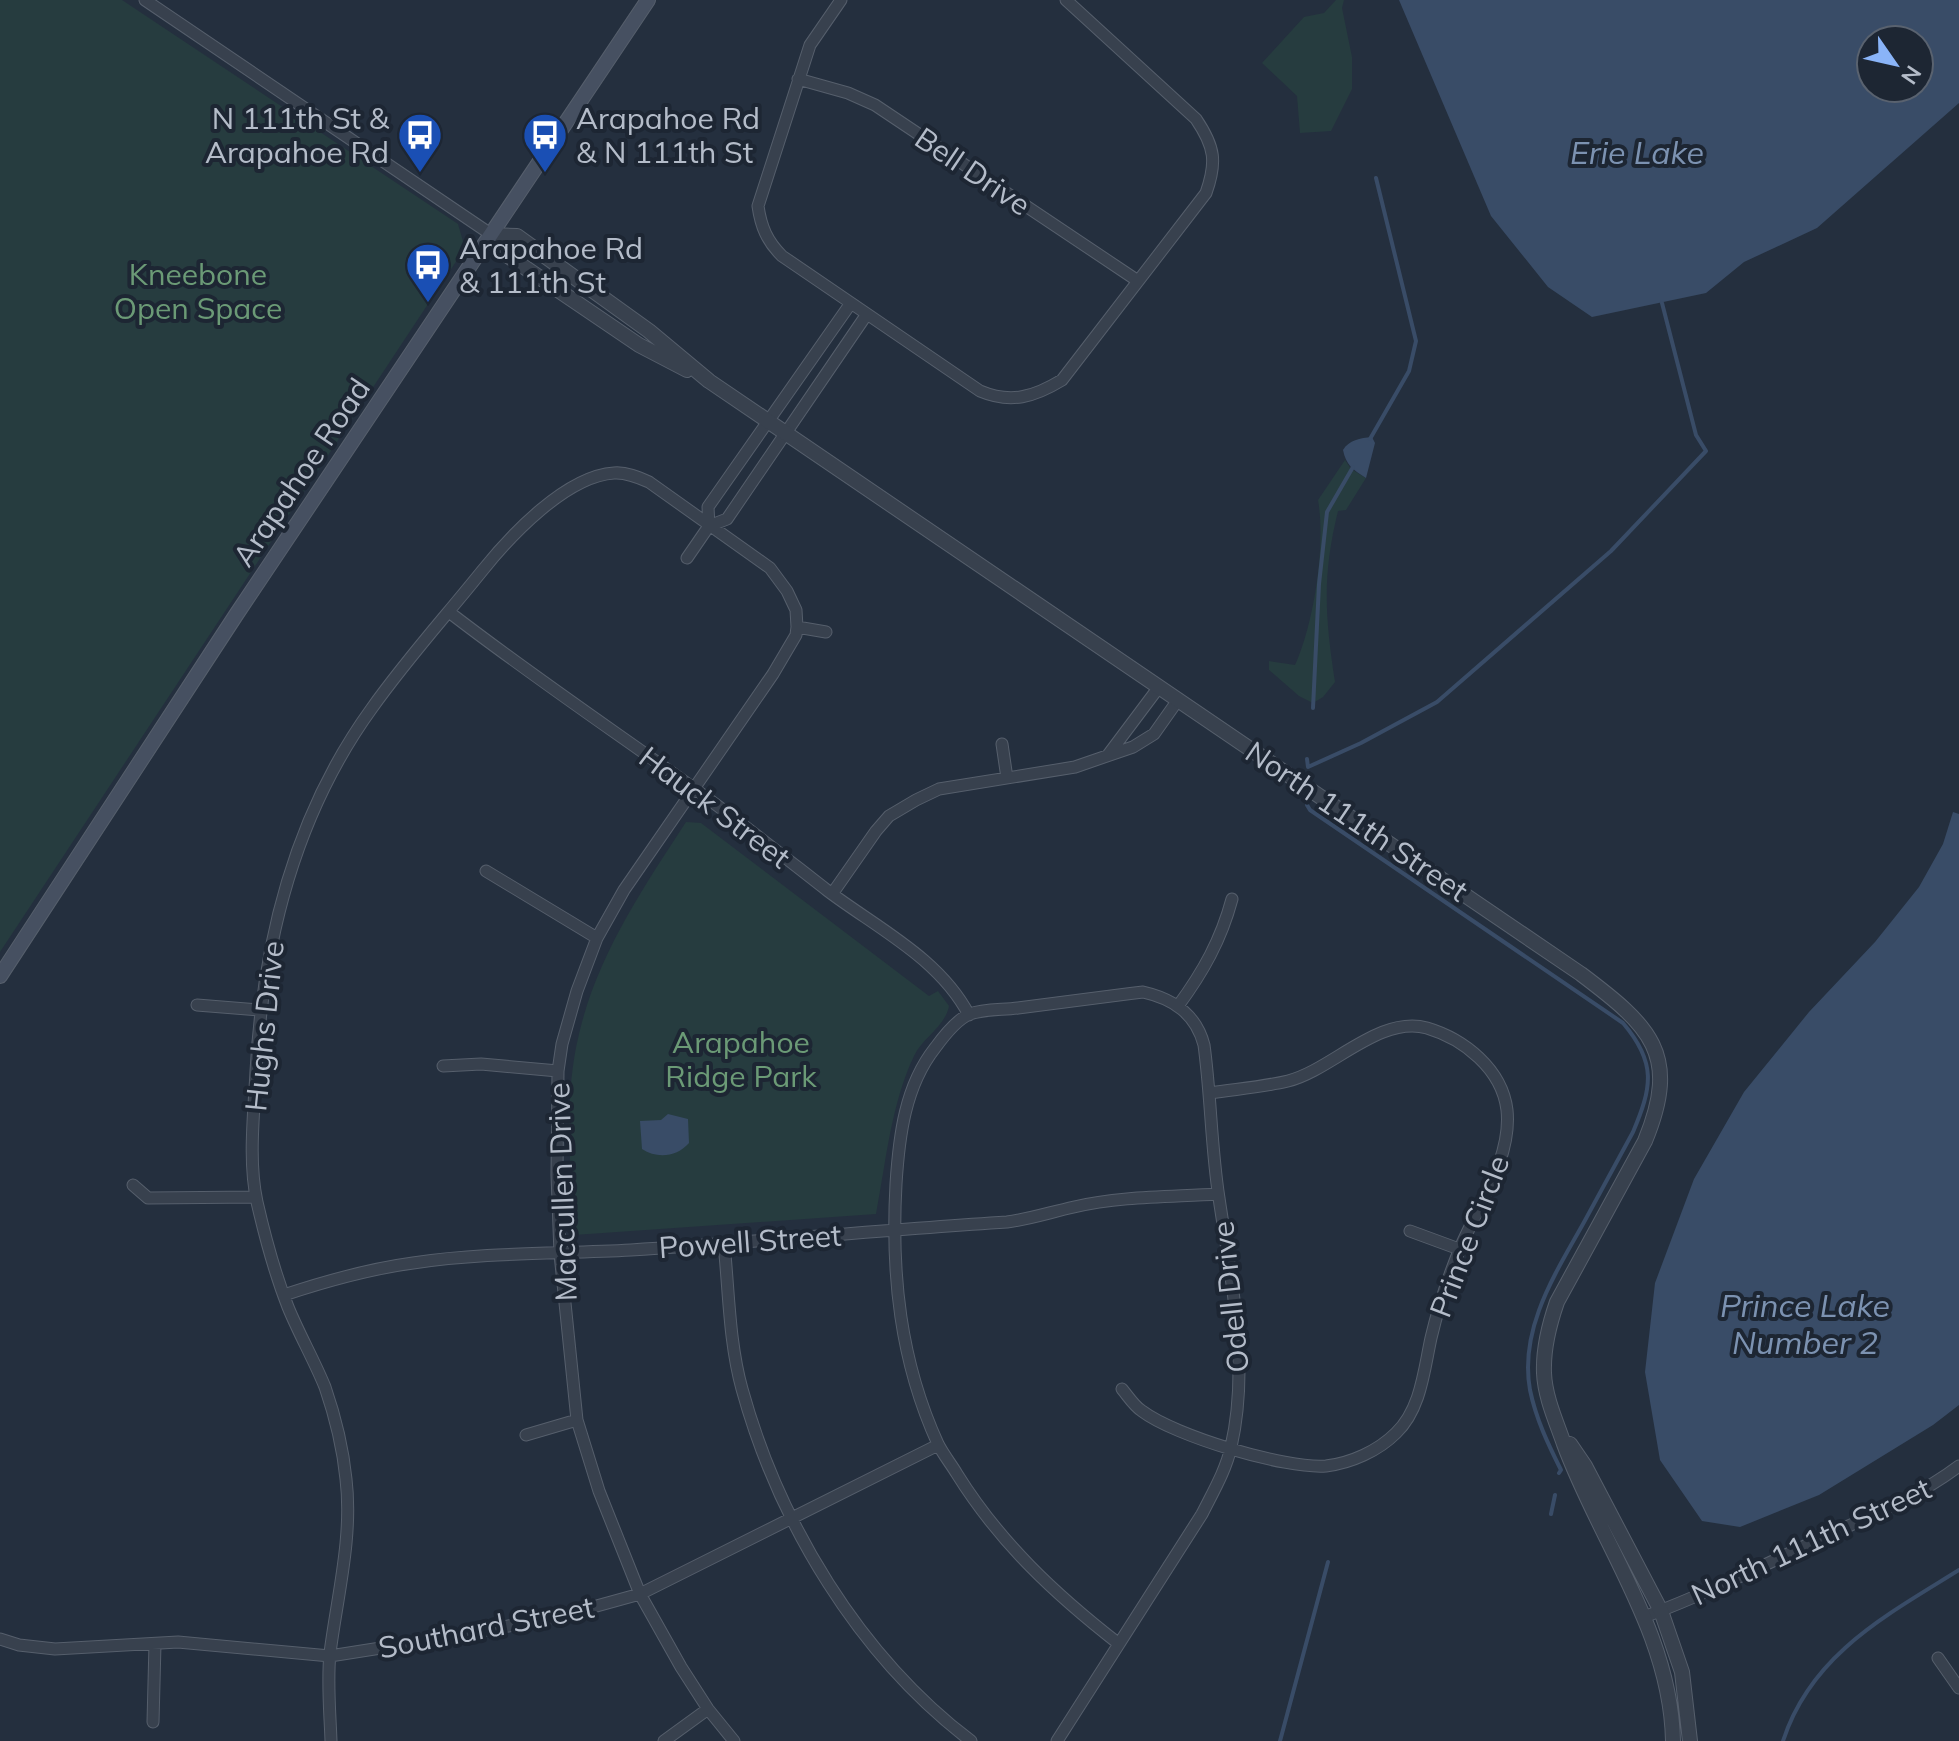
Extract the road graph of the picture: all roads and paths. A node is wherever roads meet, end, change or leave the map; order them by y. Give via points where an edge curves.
1 (145, 0) edge
2 (648, 0) edge
3 (841, 0) edge
4 (1066, 0) edge
5 (798, 79) junction
6 (492, 235) junction
7 (1138, 281) junction
8 (851, 303) junction
9 (867, 314) junction
10 (709, 381) junction
11 (769, 423) junction
12 (786, 434) junction
13 (709, 526) junction
14 (687, 558) dead end
15 (449, 612) junction
16 (797, 627) junction
17 (826, 632) dead end
18 (1159, 687) junction
19 (1178, 700) junction
20 (1002, 744) dead end
21 (1108, 756) junction
22 (1007, 778) junction
23 (694, 788) junction
24 (486, 871) dead end
25 (832, 894) junction
26 (1232, 899) dead end
27 (597, 938) junction
28 (0, 976) edge
29 (197, 1005) dead end
30 (1178, 1006) junction
31 (260, 1010) junction
32 (969, 1015) junction
33 (443, 1066) dead end
34 (558, 1071) junction
35 (1210, 1093) junction
36 (133, 1185) dead end
37 (1218, 1194) junction
38 (256, 1197) junction
39 (893, 1230) junction
40 (1410, 1231) dead end
41 (724, 1244) junction
42 (1459, 1249) junction
43 (560, 1254) junction
44 (284, 1295) junction
45 (1122, 1389) dead end
46 (577, 1420) junction
47 (1556, 1424) junction
48 (526, 1435) dead end
49 (938, 1445) junction
50 (1231, 1448) junction
51 (1959, 1466) edge
52 (793, 1518) junction
53 (640, 1594) junction
54 (1661, 1611) junction
55 (1644, 1617) junction
56 (0, 1639) edge
57 (155, 1644) junction
58 (1119, 1644) junction
59 (330, 1656) junction
60 (1938, 1658) dead end
61 (1959, 1688) edge
62 (708, 1709) junction
63 (153, 1722) dead end
64 (331, 1741) edge
65 (664, 1741) edge
66 (734, 1741) edge
67 (971, 1741) edge
68 (1057, 1741) edge
69 (1673, 1741) edge
70 (1690, 1741) edge

1 - 6 street, North 111th Street
2 - 6 main road, Arapahoe Road
3 - 5 street via 810,45
4 - 7 street via 1196,119 1212,152 1206,193
5 - 7 street, Bell Drive via 875,105
5 - 8 street via 758,206 760,225 782,256
6 - 10 street, North 111th Street via 505,254 639,345
6 - 10 street, North 111th Street via 517,236
6 - 28 main road, Arapahoe Road
7 - 9 street via 1062,380 1033,396 1011,399 980,391
8 - 9 street
8 - 11 street
9 - 12 street
10 - 11 street, North 111th Street
11 - 12 street, North 111th Street
11 - 13 street via 708,507
12 - 13 street via 727,519
12 - 18 street, North 111th Street
13 - 14 street
13 - 15 street, Hughs Drive via 649,482 613,473 593,478 546,506 500,549
13 - 16 street, Hughs Drive via 770,568 792,601
15 - 23 street, Hauck Street
15 - 31 street, Hughs Drive via 372,708 315,806 276,916
16 - 17 street
16 - 23 street, Maccullen Drive via 779,665
18 - 19 street, North 111th Street
18 - 21 street
19 - 21 street via 1154,734
19 - 47 street, North 111th Street via 1581,974 1620,1004 1654,1045 1661,1066 1656,1113 1549,1325 1544,1377
20 - 22 street
21 - 22 street
22 - 25 street via 939,789 889,816
23 - 25 street, Hauck Street
23 - 27 street, Maccullen Drive
24 - 27 street
25 - 32 street, Hauck Street via 934,969
26 - 30 street via 1203,971
27 - 34 street, Maccullen Drive via 577,991
29 - 31 street
30 - 32 street via 1143,992
30 - 35 street, Odell Drive via 1200,1031
31 - 38 street, Hughs Drive via 253,1141
32 - 39 street via 944,1036 916,1076 901,1132
33 - 34 street
34 - 43 street, Maccullen Drive
35 - 37 street, Odell Drive
35 - 42 street, Prince Circle via 1290,1081 1404,1027 1450,1036 1488,1067 1507,1107 1504,1151
36 - 38 street via 148,1198
37 - 39 street, Powell Street via 1087,1205 1007,1222
37 - 50 street, Odell Drive via 1241,1381
38 - 44 street, Hughs Drive
39 - 41 street, Powell Street
39 - 49 street via 901,1329
40 - 42 street
41 - 43 street, Powell Street
41 - 52 street via 742,1386
42 - 50 street, Prince Circle via 1415,1406 1398,1432 1366,1454 1327,1466
43 - 44 street, Powell Street via 414,1262
43 - 46 street, Maccullen Drive
44 - 59 street, Hughs Drive via 324,1386 347,1481
45 - 50 street, Prince Circle via 1140,1410 1160,1422
46 - 48 street
46 - 53 street, Maccullen Drive
47 - 54 street, North 111th Street via 1585,1466
47 - 55 street, North 111th Street
49 - 52 street, Southard Street
49 - 58 street via 1008,1544 1071,1607
50 - 58 street, Odell Drive via 1202,1514
51 - 54 street, North 111th Street via 1895,1505
52 - 53 street, Southard Street
52 - 67 street via 828,1583 866,1636 910,1687
53 - 59 street, Southard Street via 564,1615
53 - 62 street, Maccullen Drive
54 - 55 street, North 111th Street
54 - 70 street via 1682,1672
55 - 69 street via 1669,1697
56 - 57 street, Southard Street via 55,1649
57 - 59 street, Southard Street
57 - 63 street
58 - 68 street, Odell Drive
59 - 64 street, Hughs Drive
60 - 61 street
62 - 65 street
62 - 66 street, Maccullen Drive

